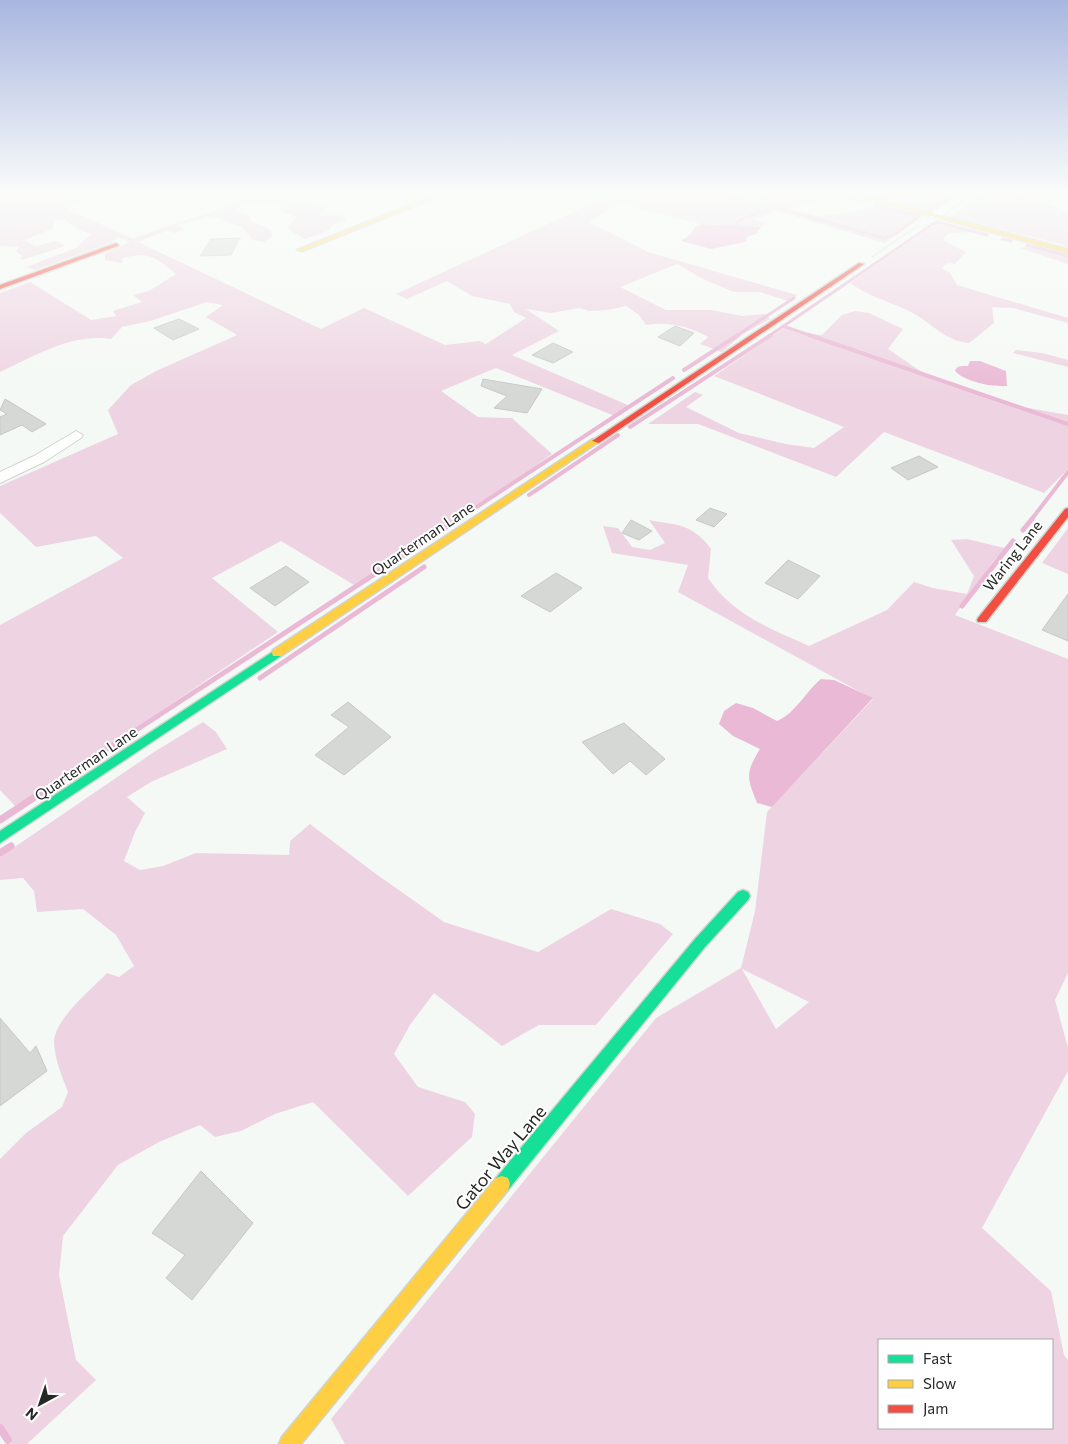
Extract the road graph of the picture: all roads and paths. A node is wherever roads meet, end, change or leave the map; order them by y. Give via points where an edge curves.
1 (76, 259) edge
2 (868, 259) edge
3 (861, 264) joint
4 (0, 287) edge
5 (76, 435) dead end
6 (0, 478) edge
7 (1068, 511) edge
8 (982, 620) dead end
9 (0, 838) edge
10 (743, 896) dead end
11 (289, 1444) edge

1 - 4 street
2 - 3 path
3 - 9 street, Quarterman Lane
5 - 6 street via 39,459
7 - 8 street, Waring Lane
10 - 11 street, Gator Way Lane via 700,943

